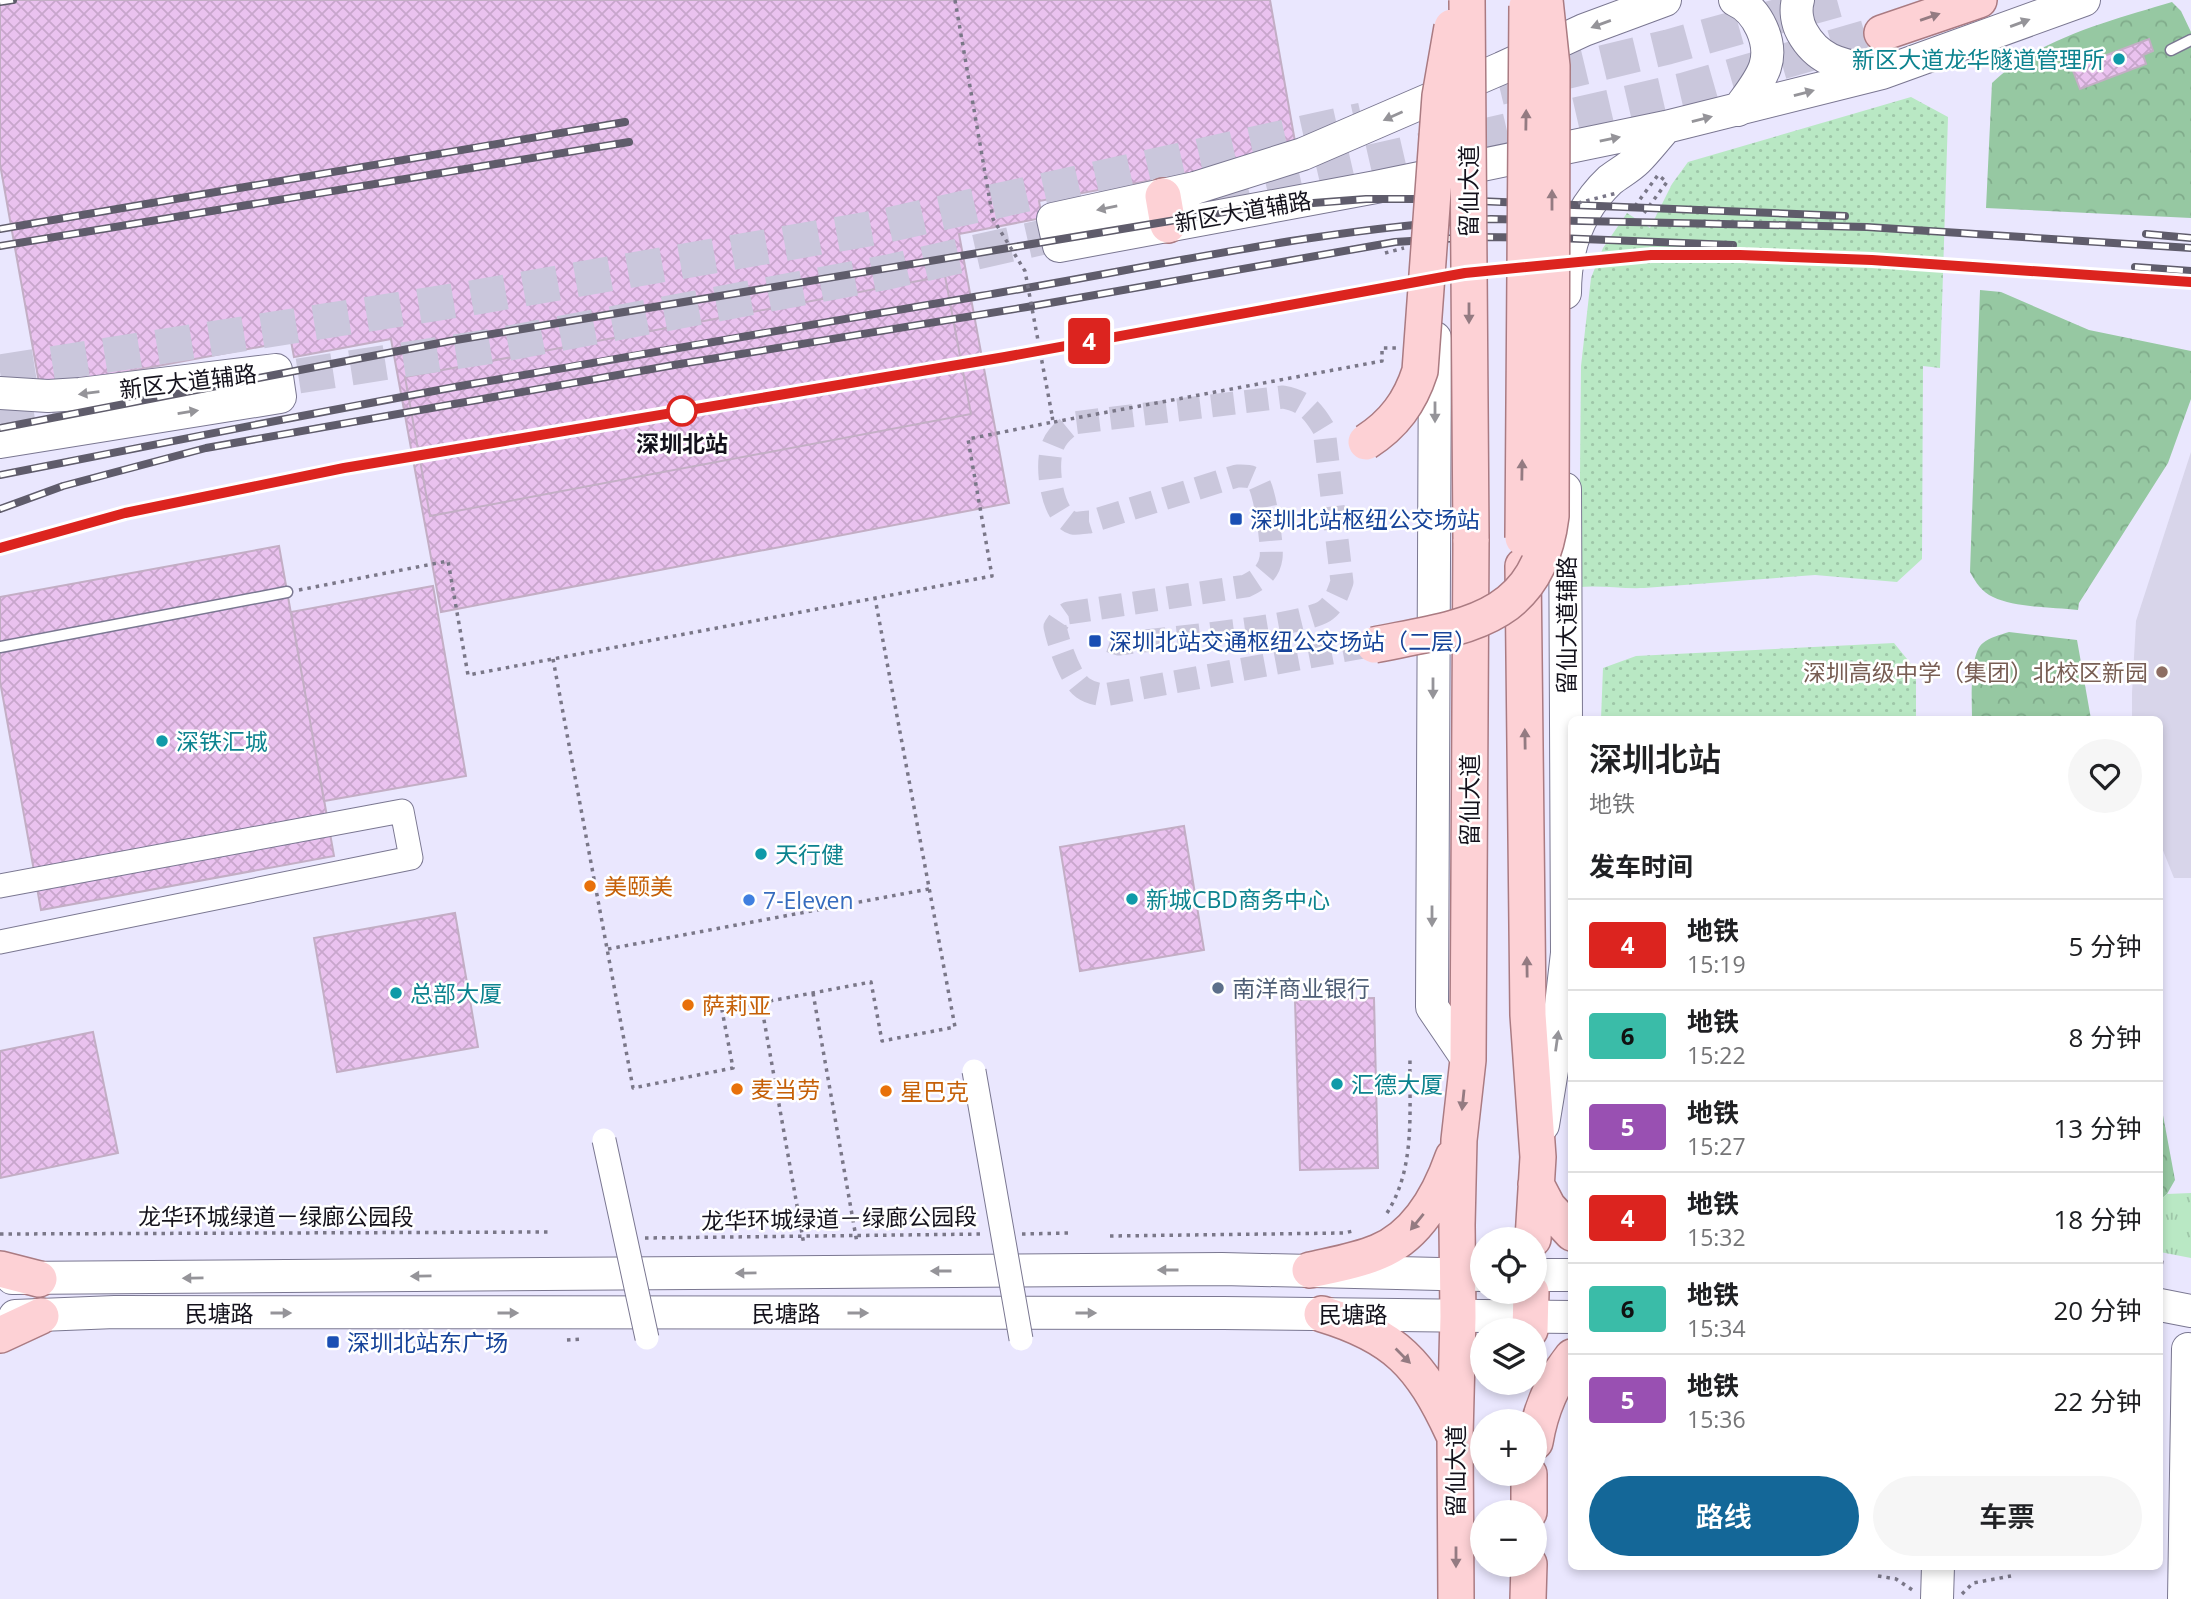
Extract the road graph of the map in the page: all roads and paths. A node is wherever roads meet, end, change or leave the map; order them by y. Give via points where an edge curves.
1 (955, 0) edge
2 (1457, 0) edge
3 (1467, 0) edge
4 (1527, 0) edge
5 (1545, 0) edge
6 (1665, 0) edge
7 (1735, 0) edge
8 (1798, 0) edge
9 (1979, 0) edge
10 (2084, 0) edge
11 (1882, 33) tunnel mouth
12 (2191, 40) edge
13 (2172, 50) dead end
14 (1882, 73) junction
15 (1738, 110) junction
16 (1666, 127) junction
17 (1376, 187) junction
18 (1634, 206) dead end
19 (1644, 213) dead end
20 (1382, 348) dead end
21 (0, 393) edge
22 (1053, 422) junction
23 (0, 442) edge
24 (1366, 442) dead end
25 (287, 592) joint
26 (875, 598) junction
27 (1374, 645) tunnel mouth
28 (0, 648) edge
29 (553, 659) junction
30 (0, 886) edge
31 (929, 889) junction
32 (0, 942) edge
33 (607, 949) junction
34 (813, 993) junction
35 (761, 1003) junction
36 (1410, 1059) dead end
37 (1468, 1060) junction
38 (974, 1071) dead end
39 (604, 1140) dead end
40 (1459, 1140) junction
41 (1537, 1170) junction
42 (1380, 1219) dead end
43 (1534, 1227) edge
44 (1361, 1229) dead end
45 (1568, 1229) edge
46 (552, 1232) dead end
47 (1069, 1233) dead end
48 (0, 1234) edge
49 (989, 1234) dead end
50 (1016, 1234) dead end
51 (856, 1235) junction
52 (802, 1236) junction
53 (1110, 1236) dead end
54 (637, 1238) dead end
55 (857, 1243) dead end
56 (804, 1245) dead end
57 (2163, 1262) edge
58 (2166, 1263) dead end
59 (0, 1269) edge
60 (1222, 1269) junction
61 (1310, 1270) junction
62 (1469, 1275) edge
63 (1547, 1275) edge
64 (1568, 1275) edge
65 (0, 1278) edge
66 (39, 1279) junction
67 (116, 1279) junction
68 (2163, 1306) edge
69 (2191, 1311) edge
70 (115, 1312) junction
71 (1223, 1313) junction
72 (1530, 1313) edge
73 (1322, 1314) junction
74 (0, 1316) edge
75 (41, 1316) junction
76 (1458, 1317) junction
77 (1568, 1317) edge
78 (0, 1335) edge
79 (647, 1338) dead end
80 (1021, 1339) dead end
81 (2180, 1348) edge
82 (1568, 1362) edge
83 (1544, 1409) edge
84 (1455, 1436) junction
85 (1937, 1570) edge
86 (1878, 1576) dead end
87 (2011, 1576) dead end
88 (1529, 1577) edge
89 (1928, 1598) edge
90 (1456, 1599) edge
91 (1528, 1599) edge
92 (1959, 1599) edge
93 (2184, 1599) edge

1 - 22 path, bridge via 993,219 1025,271
2 - 24 main road, bridge via 1440,96 1420,371 1399,414
3 -> 37 main road, 留仙大道, bridge
41 -> 4 main road, bridge via 1528,1015 1523,538
27 -> 5 main road, bridge via 1481,620 1526,588 1543,558 1551,516 1552,66
6 -> 17 main road, 新区大道辅路 via 1584,30 1303,154 1228,179 1166,210
7 - 15 main road via 1755,16 1766,38 1766,65
8 - 14 main road via 1799,25 1810,47 1844,65
11 -> 9 main road
14 -> 10 main road, 新区大道辅路
12 - 13 lane
15 -> 14 main road, 新区大道辅路
16 -> 15 main road, 新区大道辅路
17 -> 16 main road, 新区大道辅路
41 -> 16 main road, 留仙大道辅路 via 1567,953 1565,274 1571,238 1588,208 1609,181 1635,162
17 -> 37 main road via 1395,188 1422,200 1435,230 1432,1007
18 - 19 path via 1658,175 1667,182
20 - 22 path via 1382,361
23 -> 21 main road, 新区大道辅路 via 280,397 276,370 80,394
22 - 26 path via 968,439 992,576
25 - 28 lane
25 - 29 path via 448,561 468,675
26 - 29 path
26 - 31 path
29 - 33 path
30 - 32 street via 401,811 411,858
31 - 33 path
31 - 34 path via 955,1027 882,1041 871,982
33 - 35 path via 634,1088 733,1068 722,1010
34 - 35 path
34 - 51 path
35 - 52 path
36 - 42 path via 1405,1177 1398,1196
37 -> 40 main road, 留仙大道
38 - 80 street, bridge
39 - 79 street, bridge
40 -> 61 main road via 1427,1209 1397,1242 1378,1252
40 - 62 main road, 留仙大道
41 - 43 main road
41 - 45 main road via 1548,1207
44 - 53 path
46 - 48 path, 龙华环城绿道－绿廊公园段
47 - 50 path
49 - 51 path, 龙华环城绿道－绿廊公园段
51 - 52 path, 龙华环城绿道－绿廊公园段
51 - 55 path
52 - 54 path, 龙华环城绿道－绿廊公园段
52 - 56 path
57 - 58 path
59 - 66 main road
60 - 61 main road, 民塘路
60 -> 67 main road, 民塘路
60 - 71 main road
61 - 62 main road, 民塘路
62 - 76 main road, 留仙大道
63 - 64 main road
65 - 66 main road, 民塘路
66 - 67 main road, 民塘路
67 - 70 main road
68 - 69 main road
70 -> 71 main road, 民塘路
70 - 75 main road, 民塘路
71 - 73 main road, 民塘路
72 - 76 main road, 民塘路
72 - 77 main road, 民塘路
73 - 76 main road, 民塘路
73 -> 84 main road via 1367,1330 1398,1349 1431,1390
74 - 75 main road, 民塘路
75 - 78 main road
76 - 84 main road, 留仙大道
81 - 93 main road
82 - 83 main road
84 -> 90 main road, 留仙大道
85 - 89 main road
86 - 89 path via 1896,1579
87 - 92 path via 1973,1583
88 - 91 main road

